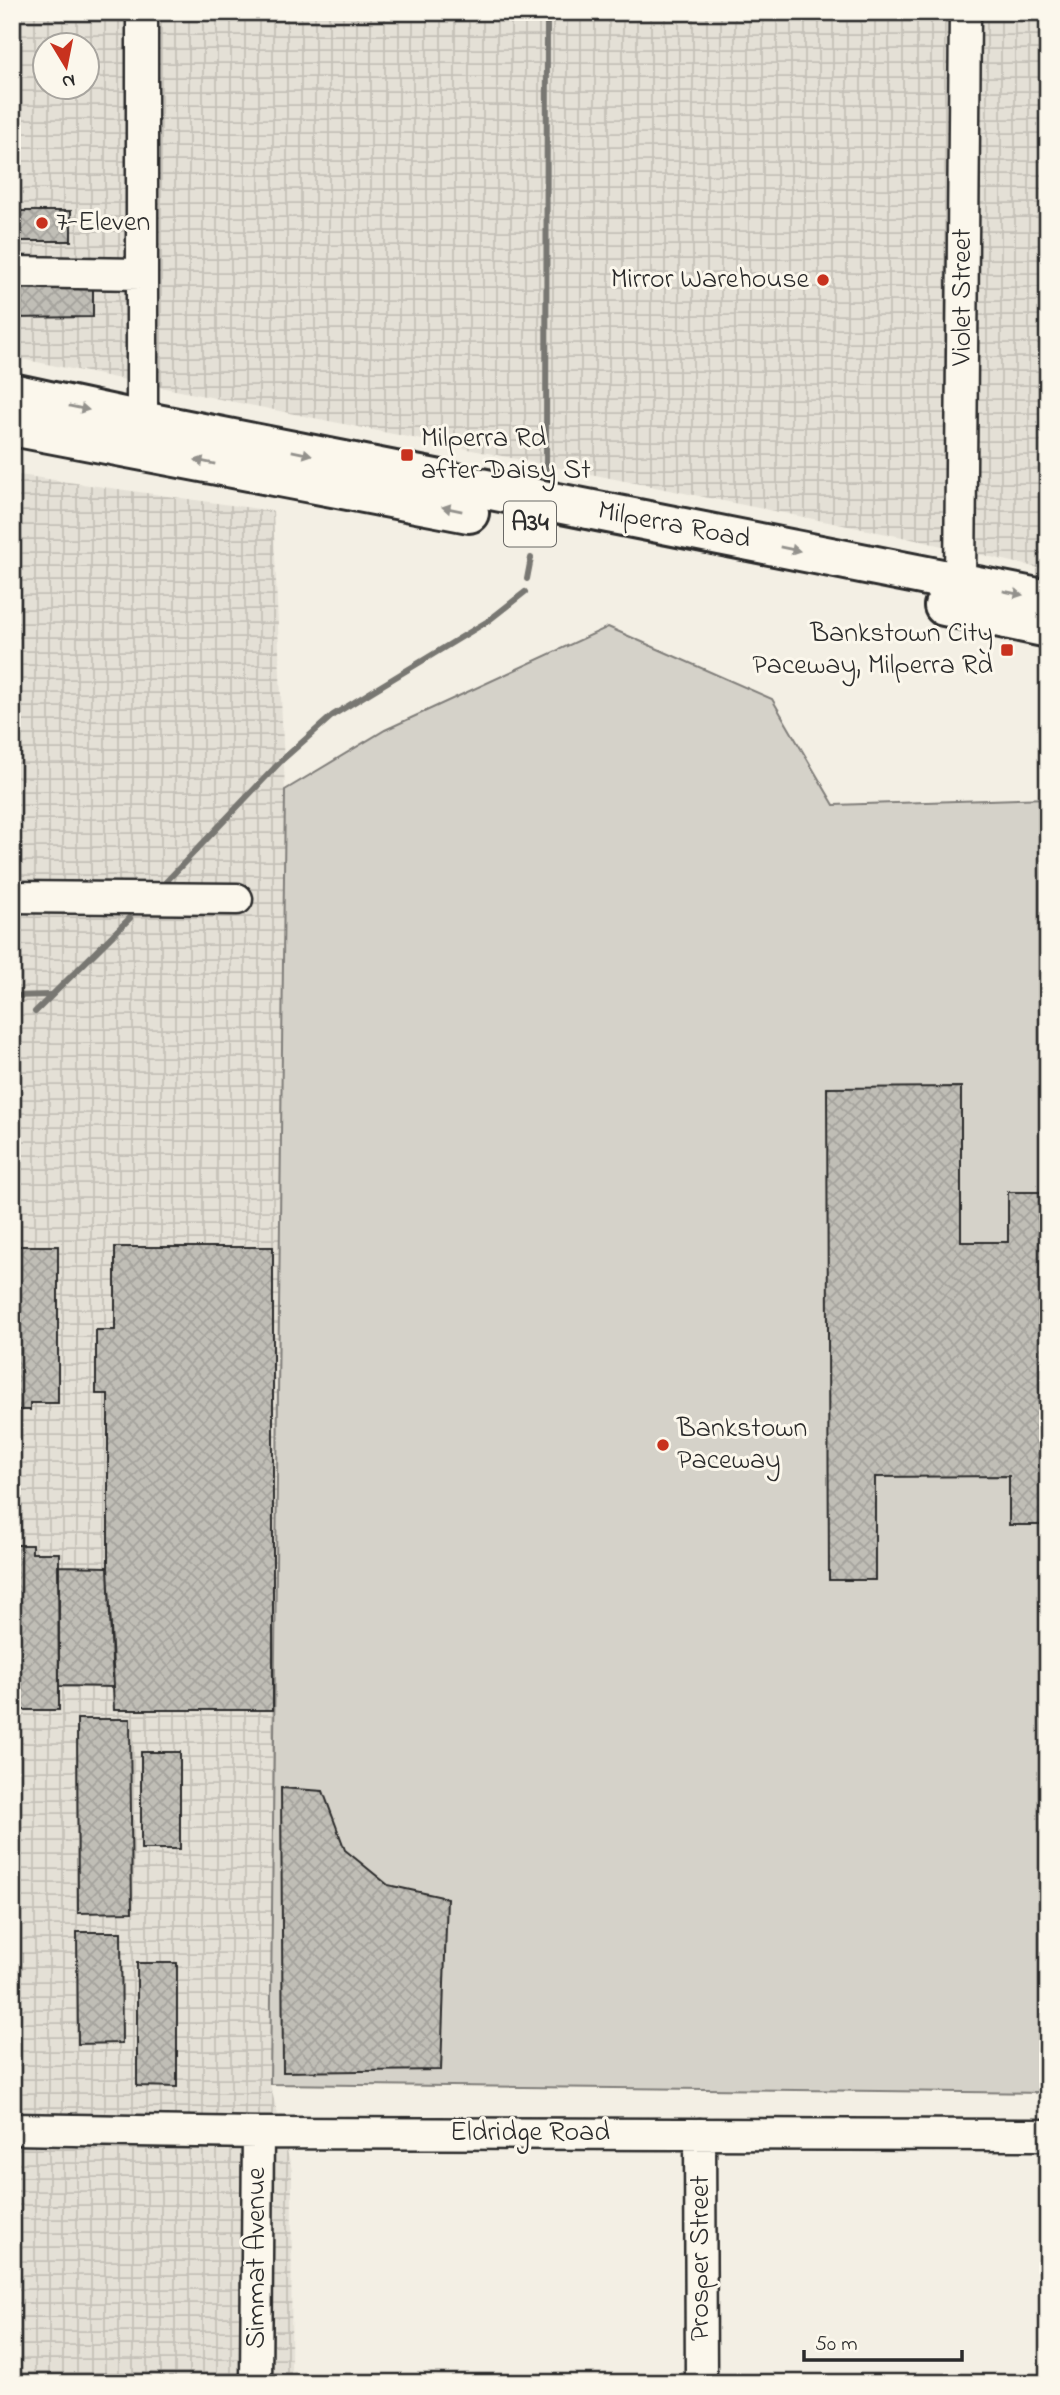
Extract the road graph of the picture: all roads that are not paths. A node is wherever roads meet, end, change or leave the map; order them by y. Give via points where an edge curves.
1 (142, 12) edge
2 (965, 12) edge
3 (12, 272) edge
4 (142, 274) junction
5 (12, 393) edge
6 (142, 421) junction
7 (12, 426) edge
8 (960, 582) junction
9 (1048, 600) edge
10 (1048, 628) edge
11 (12, 897) edge
12 (237, 899) dead end
13 (12, 2129) edge
14 (258, 2133) junction
15 (700, 2134) junction
16 (1048, 2135) edge
17 (256, 2383) edge
18 (701, 2383) edge

1 - 4 street
2 - 8 street, Violet Street
3 - 4 street
4 - 6 street
5 -> 6 highway, Milperra Road / A34
6 -> 8 highway, Milperra Road / A34
10 -> 7 highway, Milperra Road / A34 via 692,555
8 -> 9 highway, Milperra Road / A34
11 - 12 street
13 - 14 street, Eldridge Road
14 - 15 street, Eldridge Road
14 - 17 street, Simmat Avenue
15 - 16 street, Eldridge Road
15 - 18 street, Prosper Street

